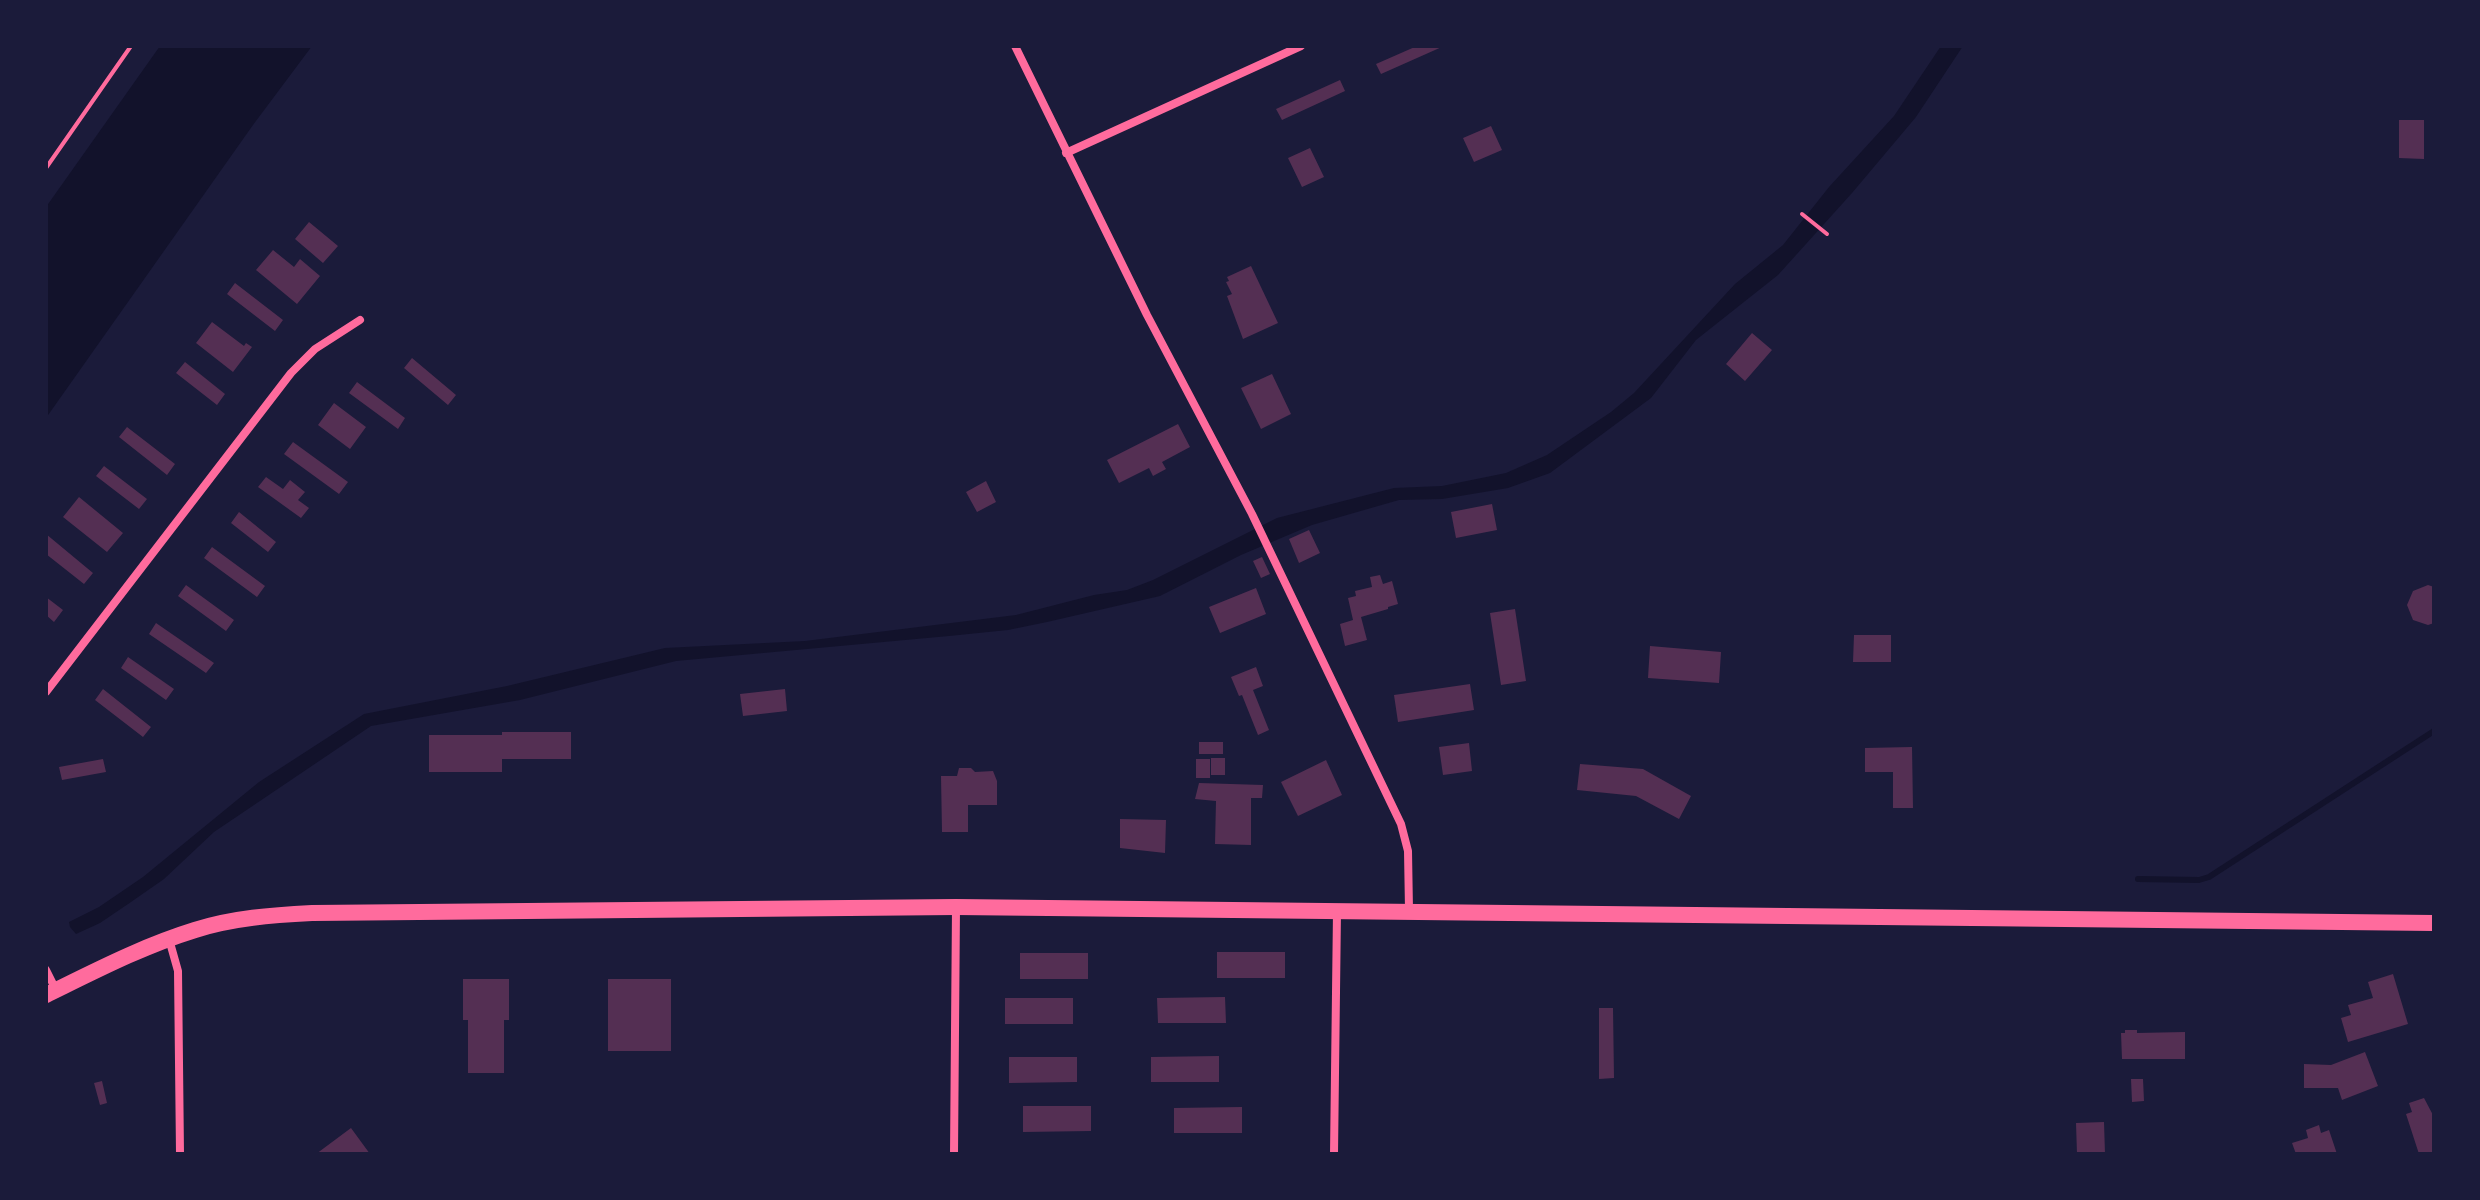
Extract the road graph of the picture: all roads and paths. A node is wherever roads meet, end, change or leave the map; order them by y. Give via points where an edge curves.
1 (131, 46) edge
2 (1015, 46) edge
3 (1301, 46) edge
4 (1066, 153) junction
5 (46, 168) edge
6 (1802, 214) dead end
7 (1827, 234) dead end
8 (360, 320) dead end
9 (46, 692) edge
10 (956, 907) junction
11 (1337, 910) junction
12 (1409, 910) junction
13 (2434, 923) edge
14 (169, 939) junction
15 (46, 970) edge
16 (51, 992) edge
17 (180, 1154) edge
18 (954, 1154) edge
19 (1334, 1154) edge

1 - 5 path
2 - 4 street
3 - 4 street
4 - 12 street via 1254,519 1401,824 1408,851
6 - 7 path
8 - 9 street via 315,349 291,373
10 - 11 main road
10 - 14 main road via 312,913 219,924
10 - 18 street
11 - 12 main road
11 - 19 street
12 - 13 main road
14 - 16 main road
14 - 17 street via 178,971
15 - 16 street

